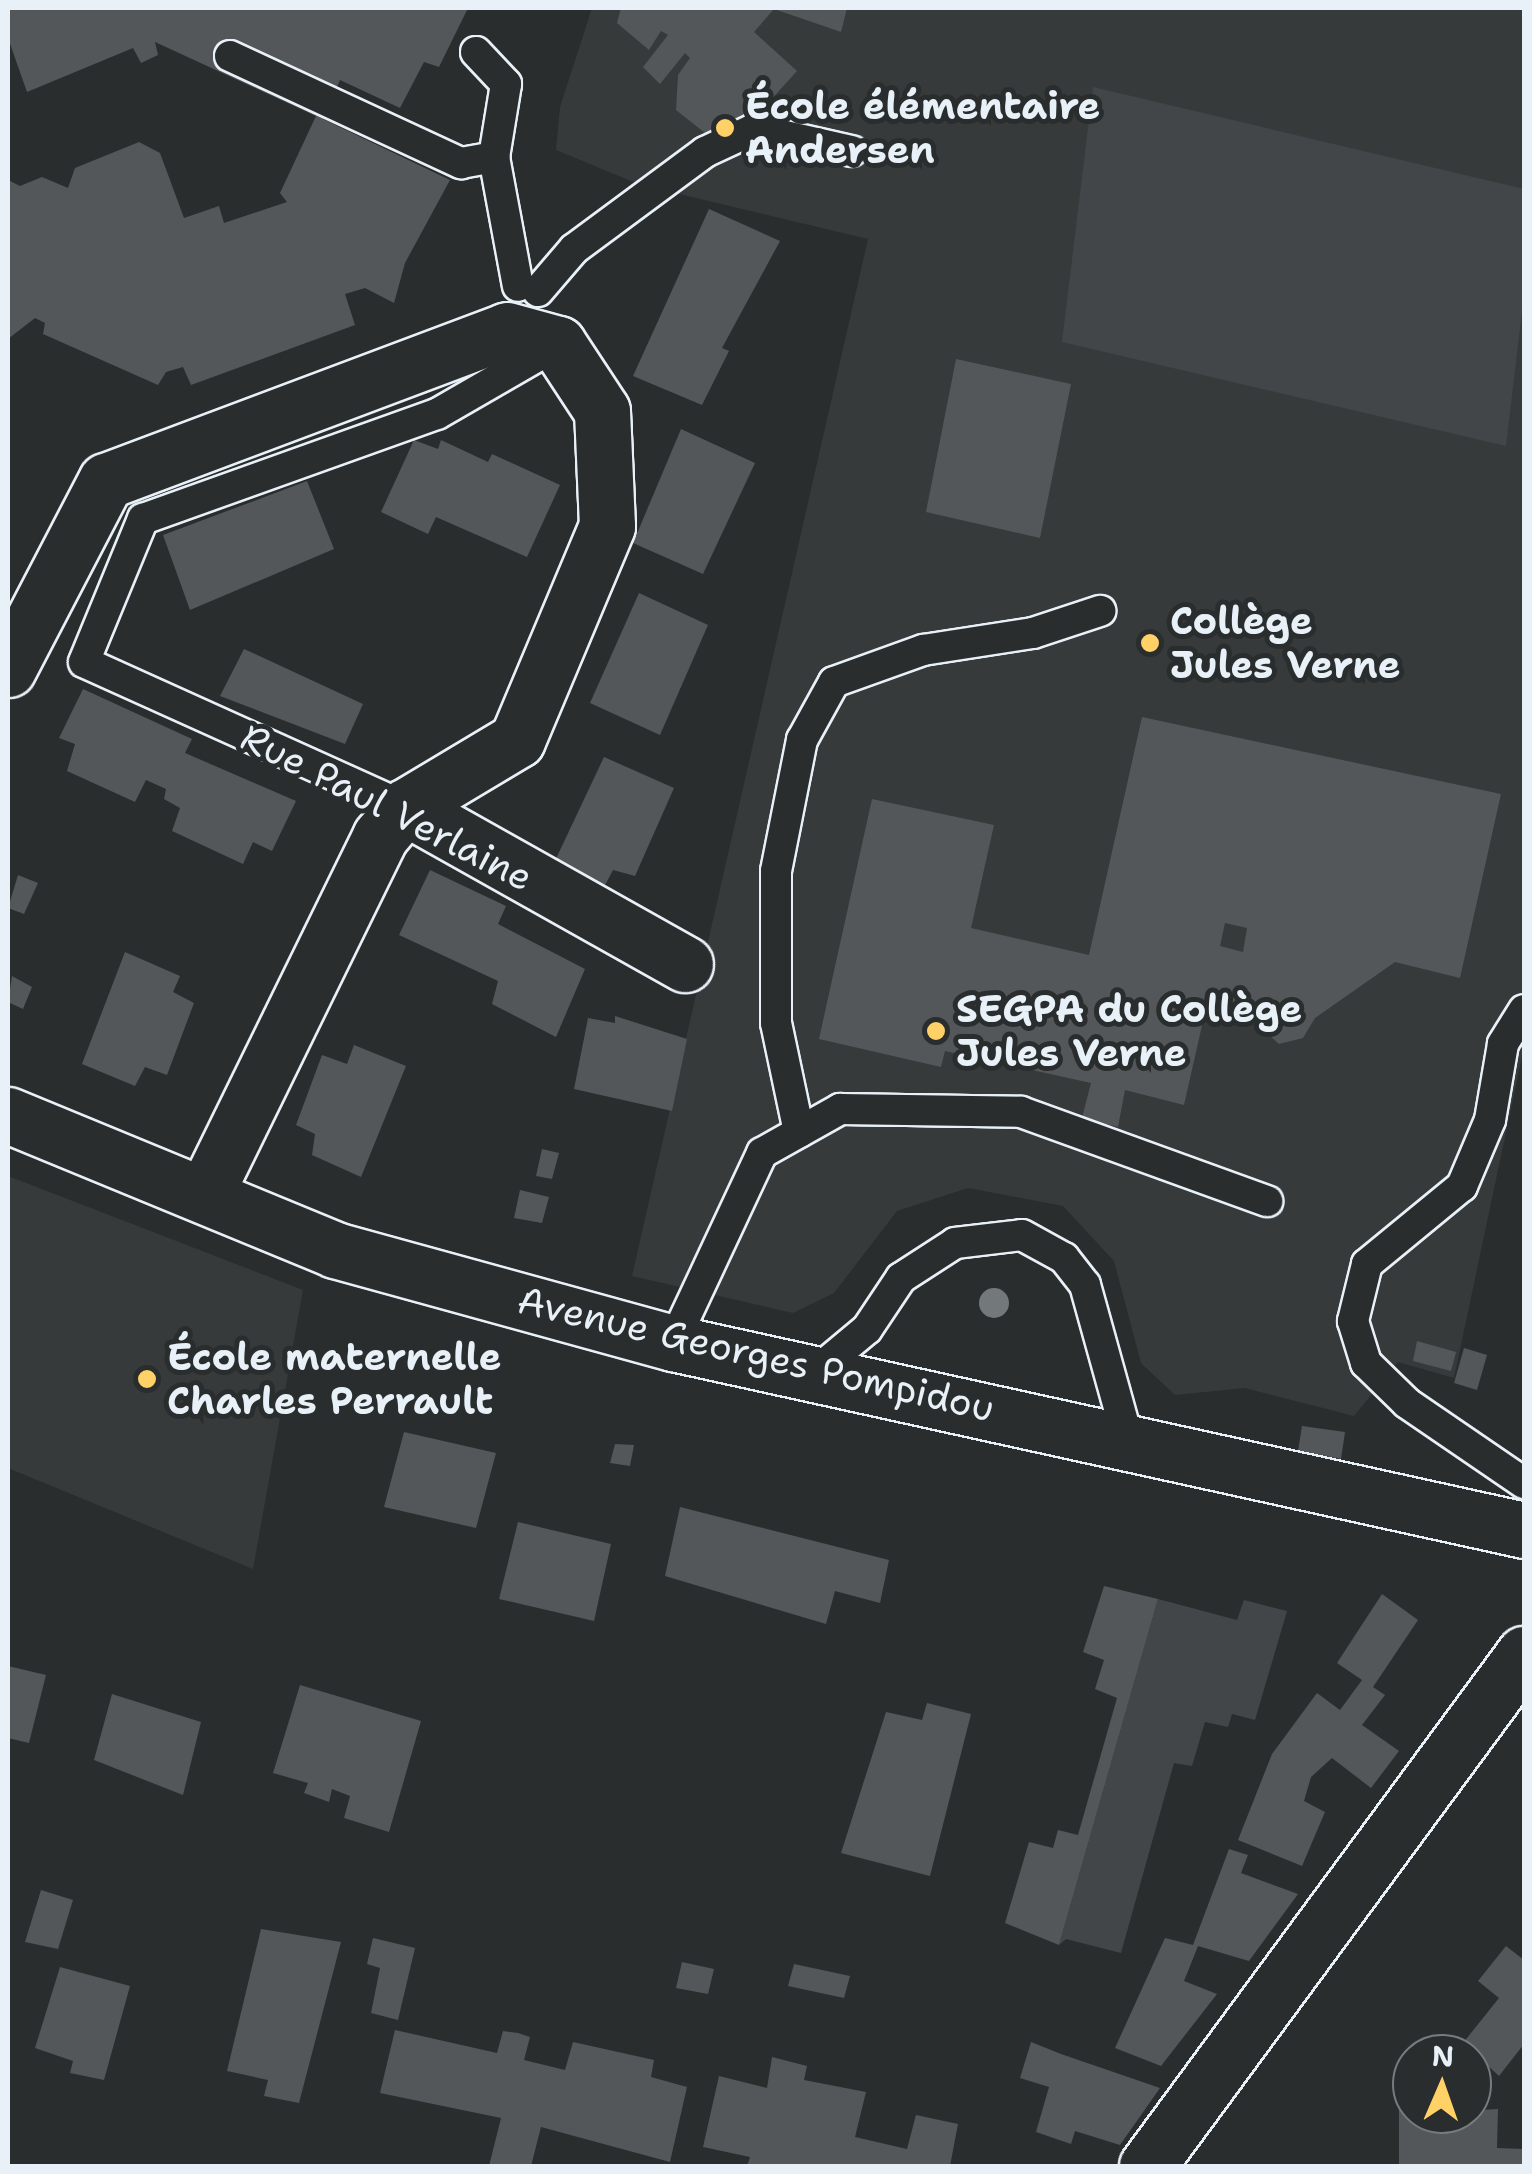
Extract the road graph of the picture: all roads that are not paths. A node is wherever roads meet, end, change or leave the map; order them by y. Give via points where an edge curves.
1 (476, 52) dead end
2 (230, 56) dead end
3 (852, 151) dead end
4 (494, 158) junction
5 (558, 344) junction
6 (1100, 611) dead end
7 (8, 669) edge
8 (406, 808) junction
9 (685, 964) dead end
10 (1524, 1010) edge
11 (8, 1115) edge
12 (799, 1132) junction
13 (205, 1194) junction
14 (1266, 1200) dead end
15 (673, 1343) junction
16 (820, 1369) junction
17 (1128, 1440) junction
18 (1524, 1483) edge
19 (1524, 1530) edge
20 (1524, 1654) edge
21 (1147, 2166) edge

1 - 4 lane via 506,84
2 - 4 lane via 461,163
3 - 4 lane via 754,129 706,152 528,288
5 - 7 street via 507,330 106,481
5 - 8 street via 602,411 607,526 517,740
5 - 8 lane, Rue Paul Verlaine via 437,414 144,519 84,662
6 - 12 lane via 1033,634 923,650 834,682 802,740 776,871 776,1023
8 - 9 street, Rue Paul Verlaine
8 - 13 street via 380,837
10 - 18 lane via 1503,1044 1490,1120 1462,1186 1367,1264 1353,1321 1366,1362 1407,1403
11 - 13 street, Avenue Georges Pompidou
12 - 14 lane via 840,1109 1021,1112
12 - 15 lane via 762,1153
13 - 15 street, Avenue Georges Pompidou via 335,1250
15 - 16 street, Avenue Georges Pompidou
16 - 17 street, Avenue Georges Pompidou
16 - 17 lane via 867,1329 902,1278 955,1242 1022,1235 1064,1258 1085,1284
17 - 19 street, Avenue Georges Pompidou
20 - 21 street

